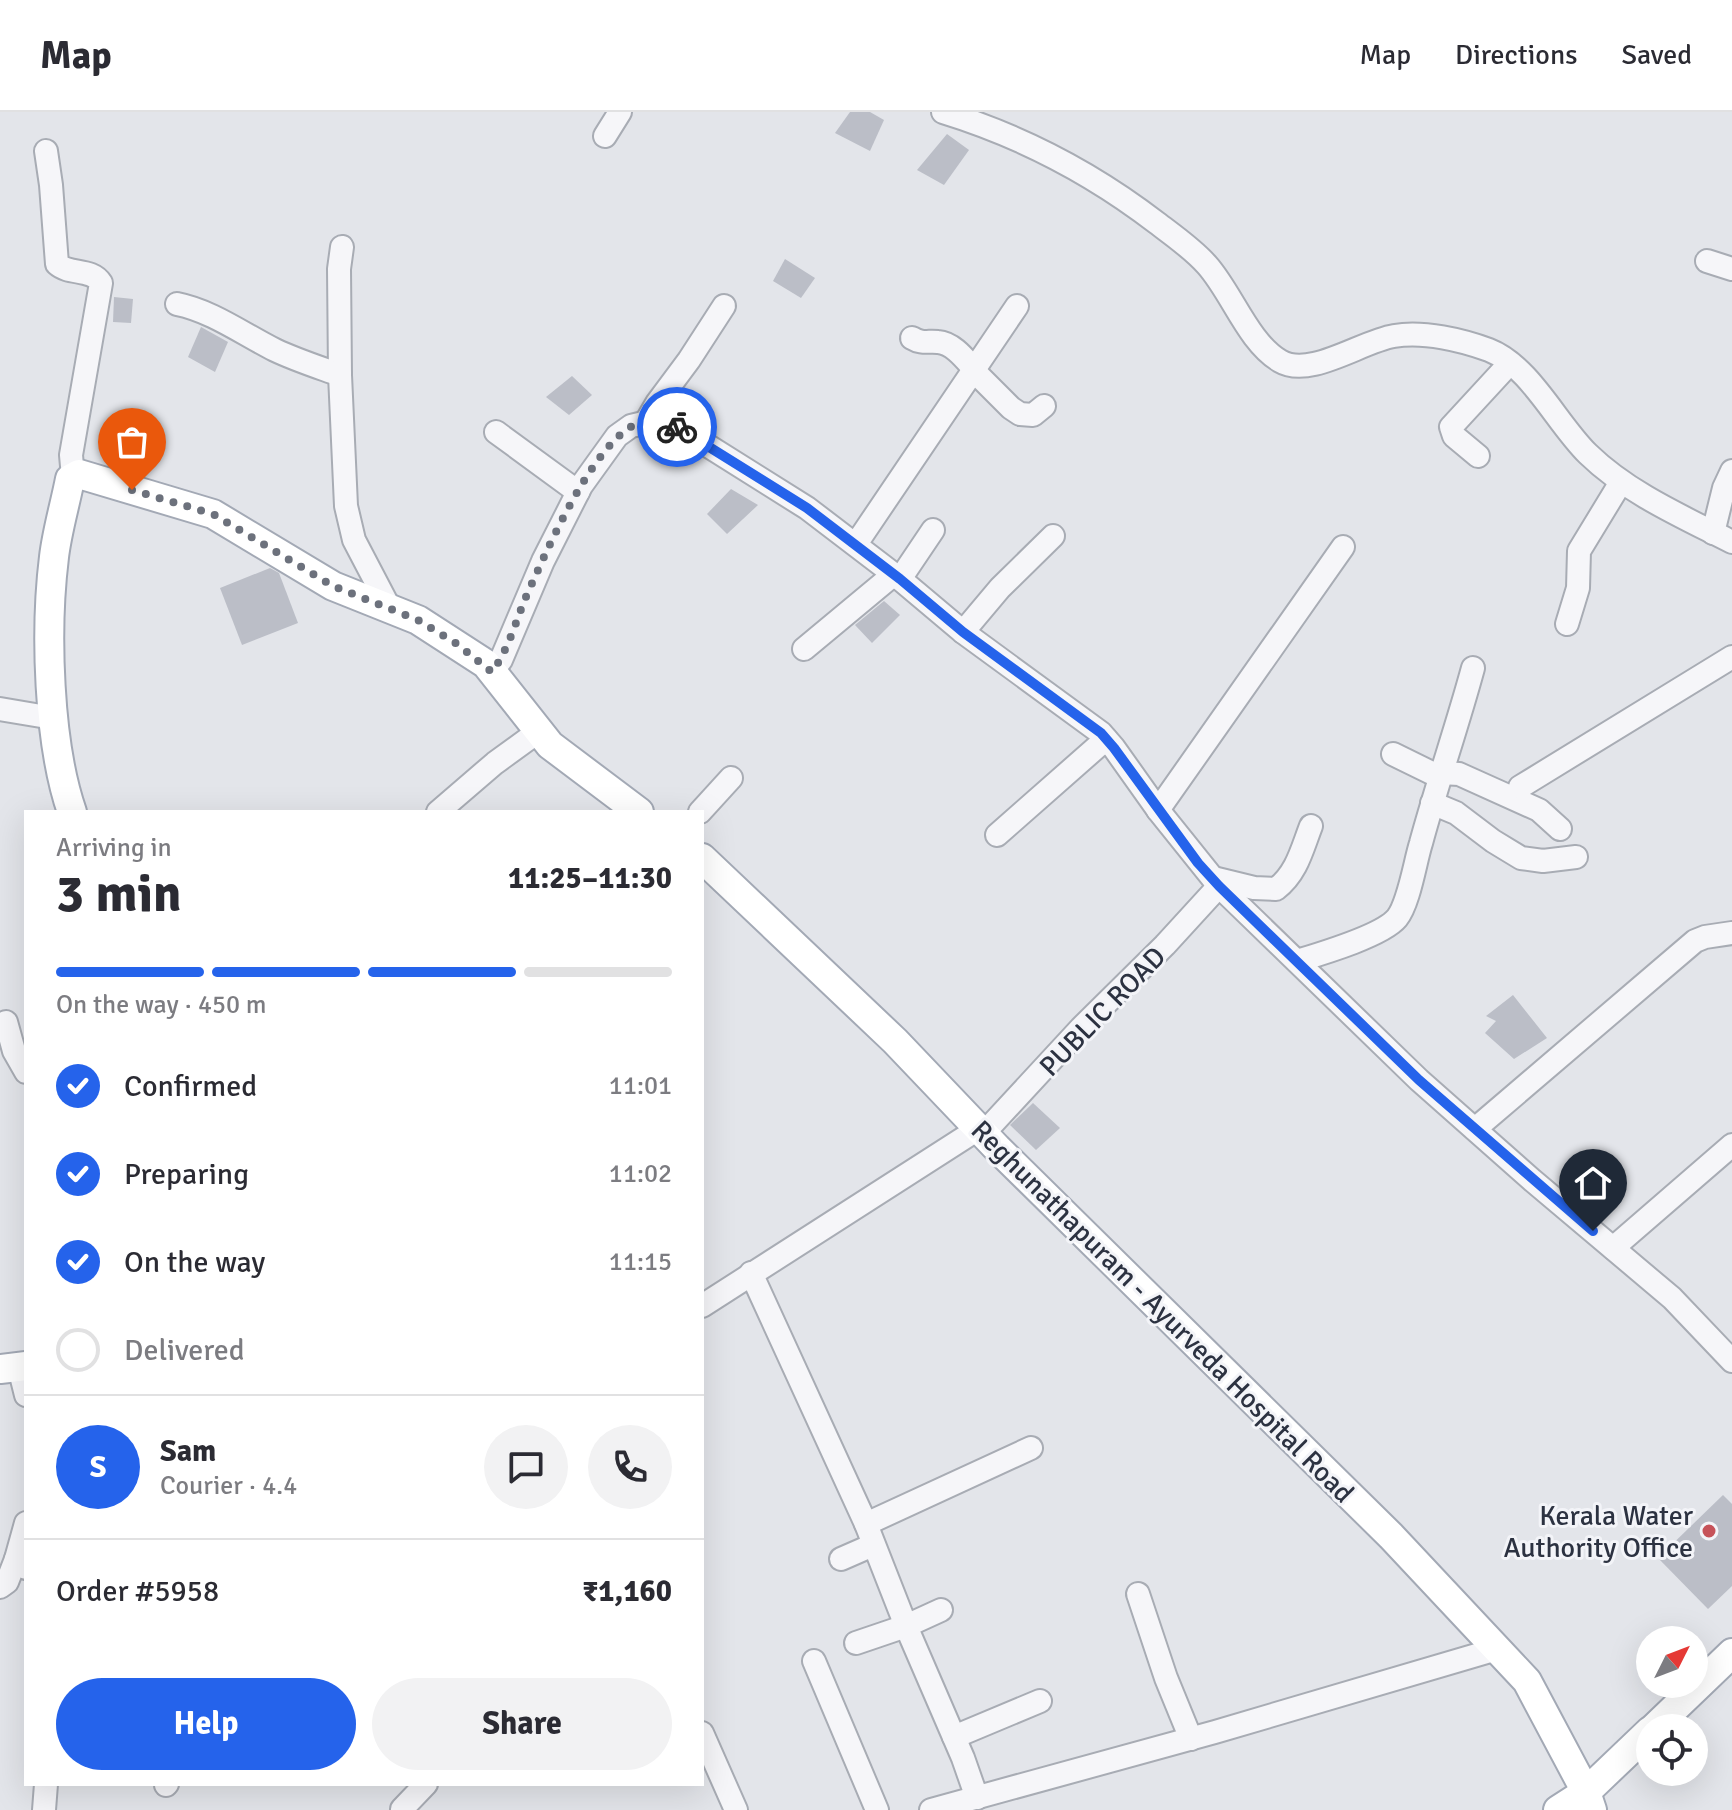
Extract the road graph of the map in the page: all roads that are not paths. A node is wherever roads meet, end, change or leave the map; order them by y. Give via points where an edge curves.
1 (620, 112) edge
2 (943, 112) edge
3 (976, 117) edge
4 (605, 136) dead end
5 (46, 151) dead end
6 (342, 247) dead end
7 (1707, 261) dead end
8 (1732, 269) edge
9 (177, 304) dead end
10 (724, 306) dead end
11 (1017, 306) dead end
12 (912, 338) dead end
13 (1510, 363) junction
14 (974, 371) junction
15 (340, 375) junction
16 (1044, 406) dead end
17 (647, 420) junction
18 (496, 432) dead end
19 (1478, 456) dead end
20 (1732, 471) edge
21 (73, 477) junction
22 (1621, 482) junction
23 (578, 492) junction
24 (1053, 536) dead end
25 (1723, 537) edge
26 (934, 539) dead end
27 (856, 544) junction
28 (1343, 547) dead end
29 (900, 579) junction
30 (388, 605) junction
31 (1567, 624) dead end
32 (963, 632) junction
33 (804, 649) dead end
34 (1732, 657) edge
35 (1473, 668) dead end
36 (492, 672) junction
37 (0, 709) edge
38 (53, 718) junction
39 (539, 731) junction
40 (1106, 739) junction
41 (1393, 754) dead end
42 (1441, 775) junction
43 (731, 778) dead end
44 (1520, 787) dead end
45 (1432, 803) junction
46 (71, 810) edge
47 (440, 810) edge
48 (636, 810) edge
49 (702, 810) edge
50 (1158, 810) junction
51 (1311, 826) dead end
52 (1560, 829) dead end
53 (997, 835) dead end
54 (1576, 857) dead end
55 (704, 860) edge
56 (1215, 882) junction
57 (1732, 933) edge
58 (1297, 961) junction
59 (6, 1022) dead end
60 (24, 1068) edge
61 (1475, 1129) junction
62 (981, 1132) junction
63 (1732, 1145) edge
64 (1613, 1248) junction
65 (751, 1273) junction
66 (704, 1305) edge
67 (1731, 1359) edge
68 (15, 1367) edge
69 (24, 1390) edge
70 (1031, 1448) dead end
71 (866, 1524) junction
72 (24, 1539) edge
73 (873, 1545) junction
74 (841, 1559) dead end
75 (21, 1563) edge
76 (0, 1587) edge
77 (1138, 1594) dead end
78 (941, 1610) dead end
79 (906, 1626) junction
80 (856, 1643) dead end
81 (1497, 1649) junction
82 (1732, 1653) edge
83 (814, 1661) dead end
84 (1040, 1701) dead end
85 (1669, 1714) edge
86 (954, 1737) junction
87 (704, 1738) edge
88 (1191, 1739) junction
89 (1636, 1748) edge
90 (46, 1786) edge
91 (400, 1786) edge
92 (424, 1786) edge
93 (977, 1798) junction
94 (1589, 1801) edge
95 (44, 1810) edge
96 (402, 1810) edge
97 (736, 1810) edge
98 (877, 1810) edge
99 (931, 1810) edge
100 (1558, 1810) edge

1 - 4 street
2 - 3 street
3 - 13 street via 1086,173 1182,242 1207,264 1261,345 1281,362 1310,365 1396,336 1425,336 1489,350
5 - 21 street via 57,264 95,276 101,283 71,455
6 - 15 street
7 - 8 street
9 - 15 street
10 - 17 street
11 - 14 street
12 - 14 street via 949,346
13 - 19 street via 1451,427
13 - 22 street via 1589,455
14 - 16 street via 1020,414 1033,415
14 - 27 street
15 - 30 street via 346,506 354,540
17 - 23 street via 617,436
17 - 27 street via 686,432
18 - 23 street
20 - 25 street via 1724,488
21 - 30 main road via 79,474 213,514 333,586
21 - 38 main road via 54,557
22 - 25 street
22 - 31 street via 1579,551 1578,588
23 - 36 street
24 - 32 street
26 - 29 street
27 - 29 street
28 - 50 street
29 - 32 street
29 - 33 street
30 - 36 main road via 457,644
32 - 40 street
34 - 44 street
35 - 42 street
36 - 39 main road
37 - 38 street
38 - 46 main road via 62,784
39 - 47 street
39 - 48 main road
40 - 50 street
40 - 53 street
41 - 42 street
42 - 45 street
42 - 52 street via 1459,774 1539,810
43 - 49 street
45 - 54 street via 1456,813 1521,858
45 - 58 street via 1396,918
50 - 56 street
51 - 56 street via 1295,869 1276,889
55 - 62 main road, Reghunathapuram - Ayurveda Hospital Road via 895,1041
56 - 58 street
56 - 62 street, PUBLIC ROAD via 1165,945
57 - 61 street via 1695,941
58 - 61 street
59 - 60 street
61 - 64 street
62 - 65 street, PUBLIC ROAD
62 - 81 main road, Reghunathapuram - Ayurveda Hospital Road via 1391,1536
63 - 64 street
64 - 67 street via 1672,1298
65 - 66 street, PUBLIC ROAD
65 - 71 street
68 - 69 street
70 - 71 street
71 - 73 street
72 - 75 street
73 - 74 street
73 - 79 street
75 - 76 street
77 - 88 street
78 - 79 street
79 - 80 street
79 - 86 street
81 - 88 street
81 - 94 main road, Reghunathapuram - Ayurveda Hospital Road via 1527,1681
82 - 85 main road
83 - 98 street
84 - 86 street
86 - 93 street
87 - 97 street
88 - 93 street
89 - 94 main road
90 - 95 street
91 - 96 street
92 - 96 street
93 - 99 street
94 - 100 main road

